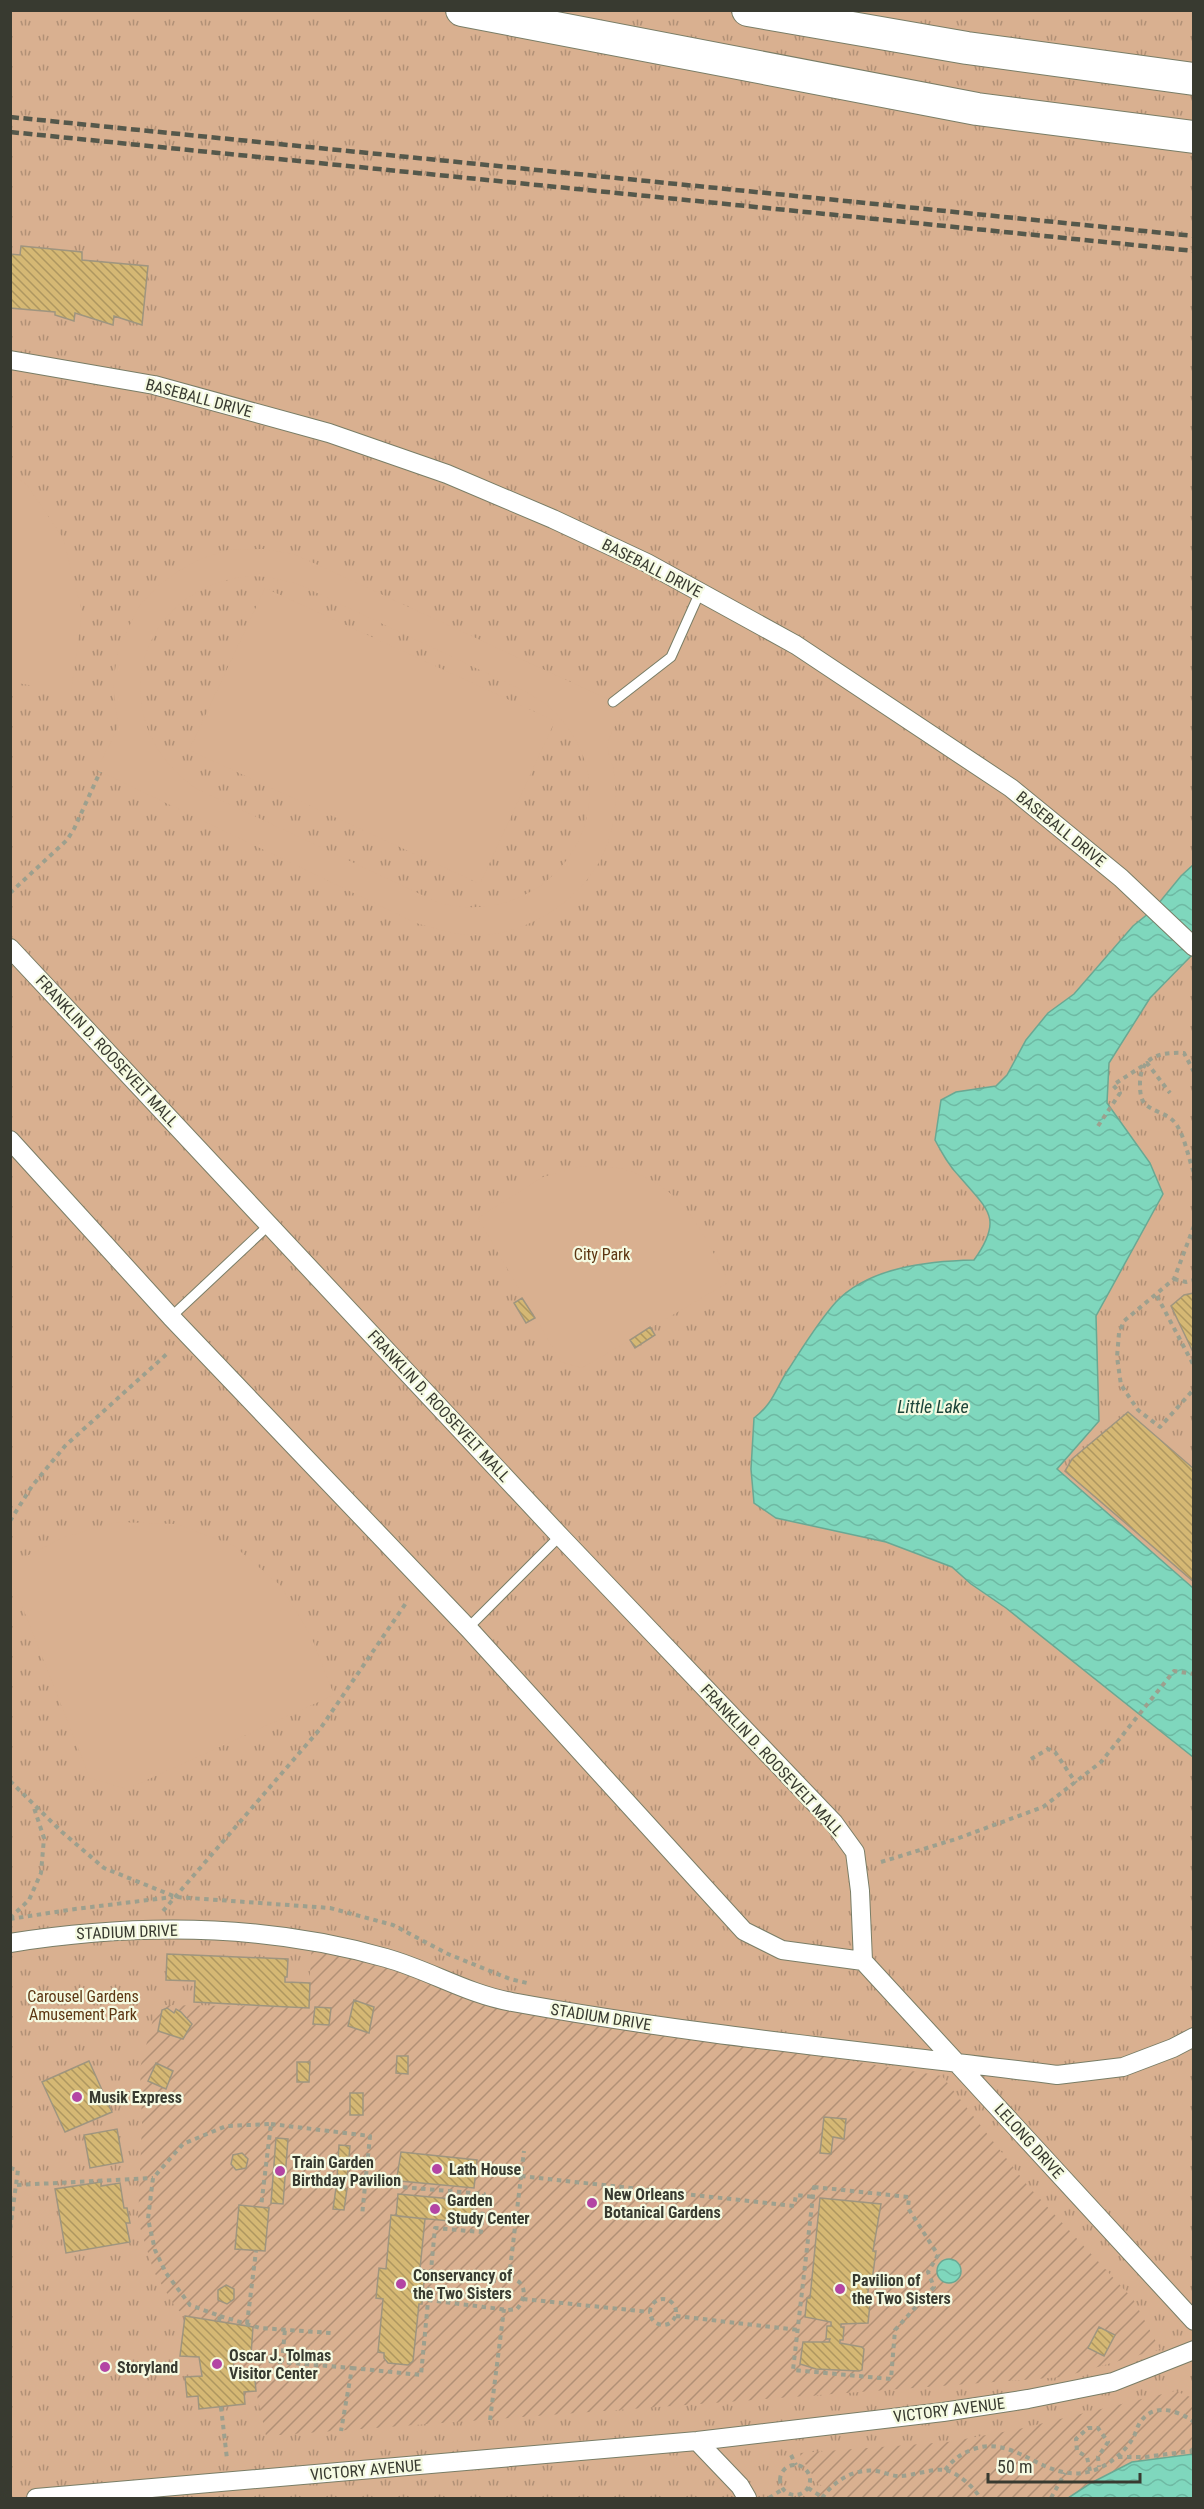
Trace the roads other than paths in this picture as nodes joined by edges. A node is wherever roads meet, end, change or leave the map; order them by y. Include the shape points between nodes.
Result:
1 (462, 10) edge
2 (748, 10) edge
3 (1194, 79) edge
4 (1194, 137) edge
5 (17, 361) edge
6 (700, 592) junction
7 (614, 702) dead end
8 (1194, 947) edge
9 (10, 948) edge
10 (10, 1140) edge
11 (269, 1225) junction
12 (171, 1317) junction
13 (560, 1536) junction
14 (468, 1628) junction
15 (10, 1943) edge
16 (863, 1961) junction
17 (1194, 2037) edge
18 (958, 2062) junction
19 (1194, 2321) edge
20 (1194, 2350) edge
21 (697, 2441) junction
22 (36, 2499) edge
23 (747, 2499) edge

1 - 4 highway via 977,109
2 - 3 highway via 967,48
5 - 6 street, BASEBALL DRIVE via 154,385 329,433 447,474 554,519
6 - 7 lane via 671,657
6 - 8 street, BASEBALL DRIVE via 796,645 1011,788 1121,878
9 - 11 street, FRANKLIN D. ROOSEVELT MALL
10 - 12 street
11 - 12 lane
11 - 13 street, FRANKLIN D. ROOSEVELT MALL
12 - 14 street
13 - 14 lane
13 - 16 street, FRANKLIN D. ROOSEVELT MALL via 834,1823 855,1852
14 - 16 street via 744,1931 782,1950
15 - 18 street, STADIUM DRIVE via 151,1928 268,1935 387,1958 462,1989 508,2002 651,2026
16 - 18 street, LELONG DRIVE
17 - 18 street, STADIUM DRIVE via 1123,2067 1057,2075
18 - 19 street, LELONG DRIVE
20 - 21 street, VICTORY AVENUE via 1113,2382 1028,2399
21 - 22 street, VICTORY AVENUE
21 - 23 street via 740,2486

